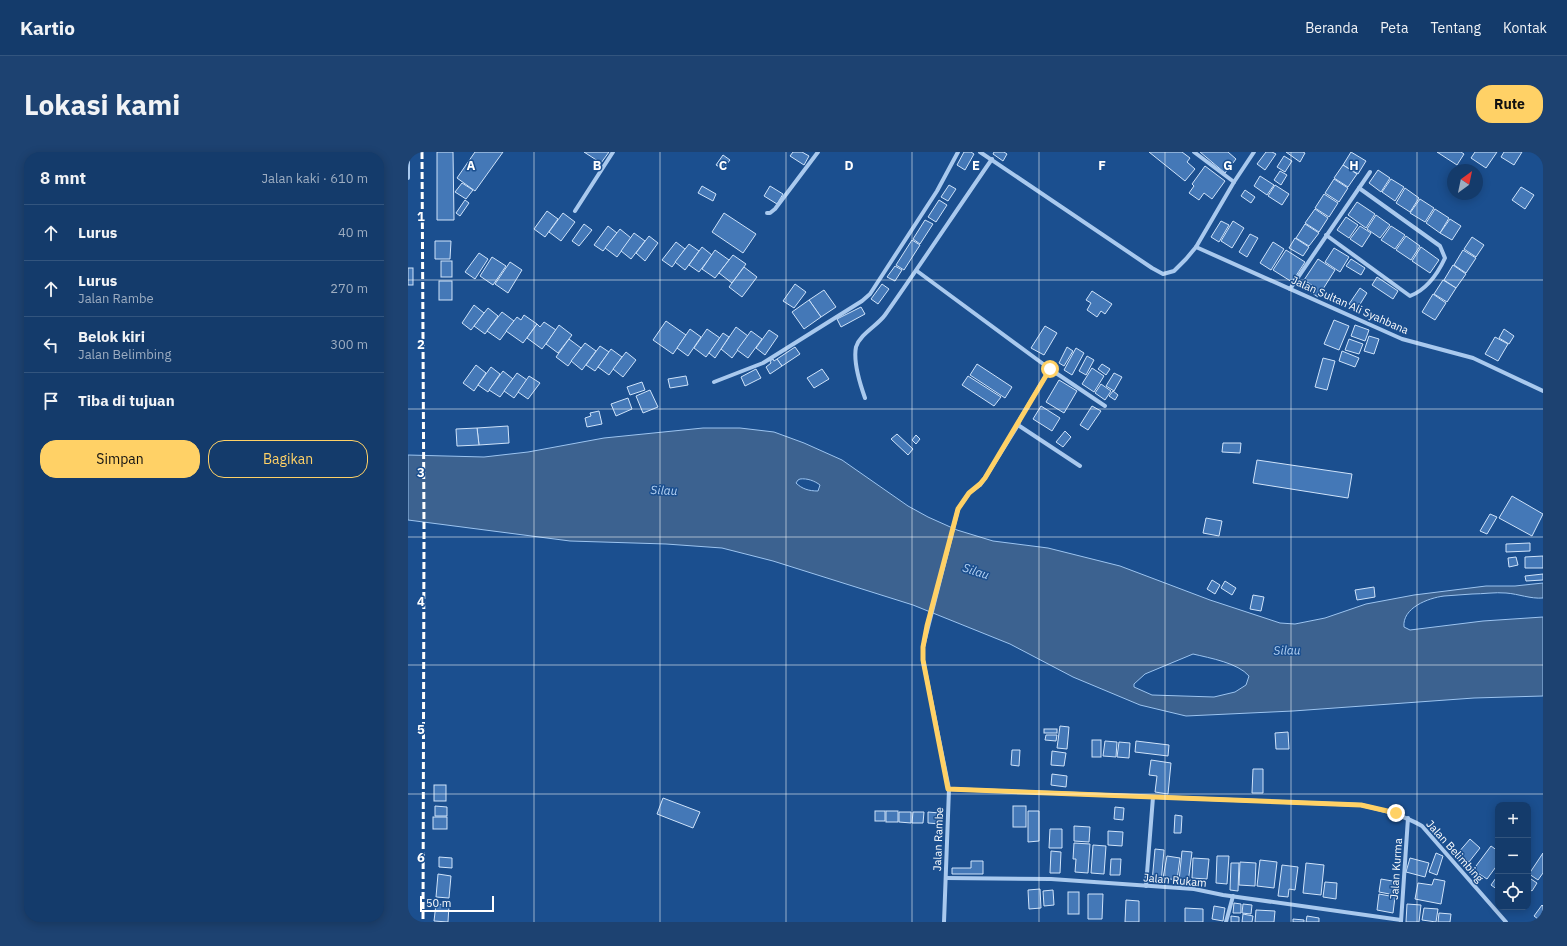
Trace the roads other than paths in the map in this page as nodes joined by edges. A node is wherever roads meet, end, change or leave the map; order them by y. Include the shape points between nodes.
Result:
1 (408, 152) edge
2 (614, 152) edge
3 (818, 152) edge
4 (958, 152) edge
5 (980, 152) edge
6 (1194, 152) edge
7 (1254, 152) edge
8 (992, 159) junction
9 (1370, 172) dead end
10 (408, 178) edge
11 (1234, 182) junction
12 (1359, 188) junction
13 (574, 211) dead end
14 (767, 214) dead end
15 (1326, 235) junction
16 (1196, 247) junction
17 (917, 271) junction
18 (1290, 289) junction
19 (1050, 369) junction
20 (714, 382) dead end
21 (1543, 391) edge
22 (865, 398) dead end
23 (1105, 406) dead end
24 (1018, 424) junction
25 (1080, 466) dead end
26 (948, 789) junction
27 (1153, 797) junction
28 (1408, 818) junction
29 (946, 878) junction
30 (1146, 886) junction
31 (1232, 896) junction
32 (1401, 921) edge
33 (944, 922) edge
34 (1226, 922) edge
35 (1506, 922) edge

1 - 10 street
2 - 13 street
3 - 14 street via 775,209
4 - 20 street via 937,191 870,294 763,363
5 - 8 street
6 - 11 street
7 - 11 street
8 - 16 street via 1163,274 1174,271
8 - 17 street
9 - 12 street
11 - 16 street
12 - 15 street
12 - 15 street via 1440,246 1445,258 1441,265 1423,289 1410,296
15 - 18 street
16 - 18 street, Jalan Sultan Ali Syahbana
17 - 19 street
17 - 22 street via 880,321 860,339 856,347 859,381
18 - 21 street, Jalan Sultan Ali Syahbana via 1402,339 1466,355
19 - 23 street
19 - 24 street, Jalan Rambe
24 - 25 street
24 - 26 street, Jalan Rambe via 985,478 969,493 958,509 927,626 923,660
26 - 27 street, Jalan Belimbing
26 - 29 street, Jalan Rambe
27 - 28 street, Jalan Belimbing via 1361,805
27 - 30 street
28 - 32 street, Jalan Kurma
28 - 35 street, Jalan Belimbing via 1422,826
29 - 30 street, Jalan Rukam via 1051,879
29 - 33 street, Jalan Rambe
30 - 31 street, Jalan Rukam via 1194,889
31 - 32 street, Jalan Rukam
31 - 34 street

